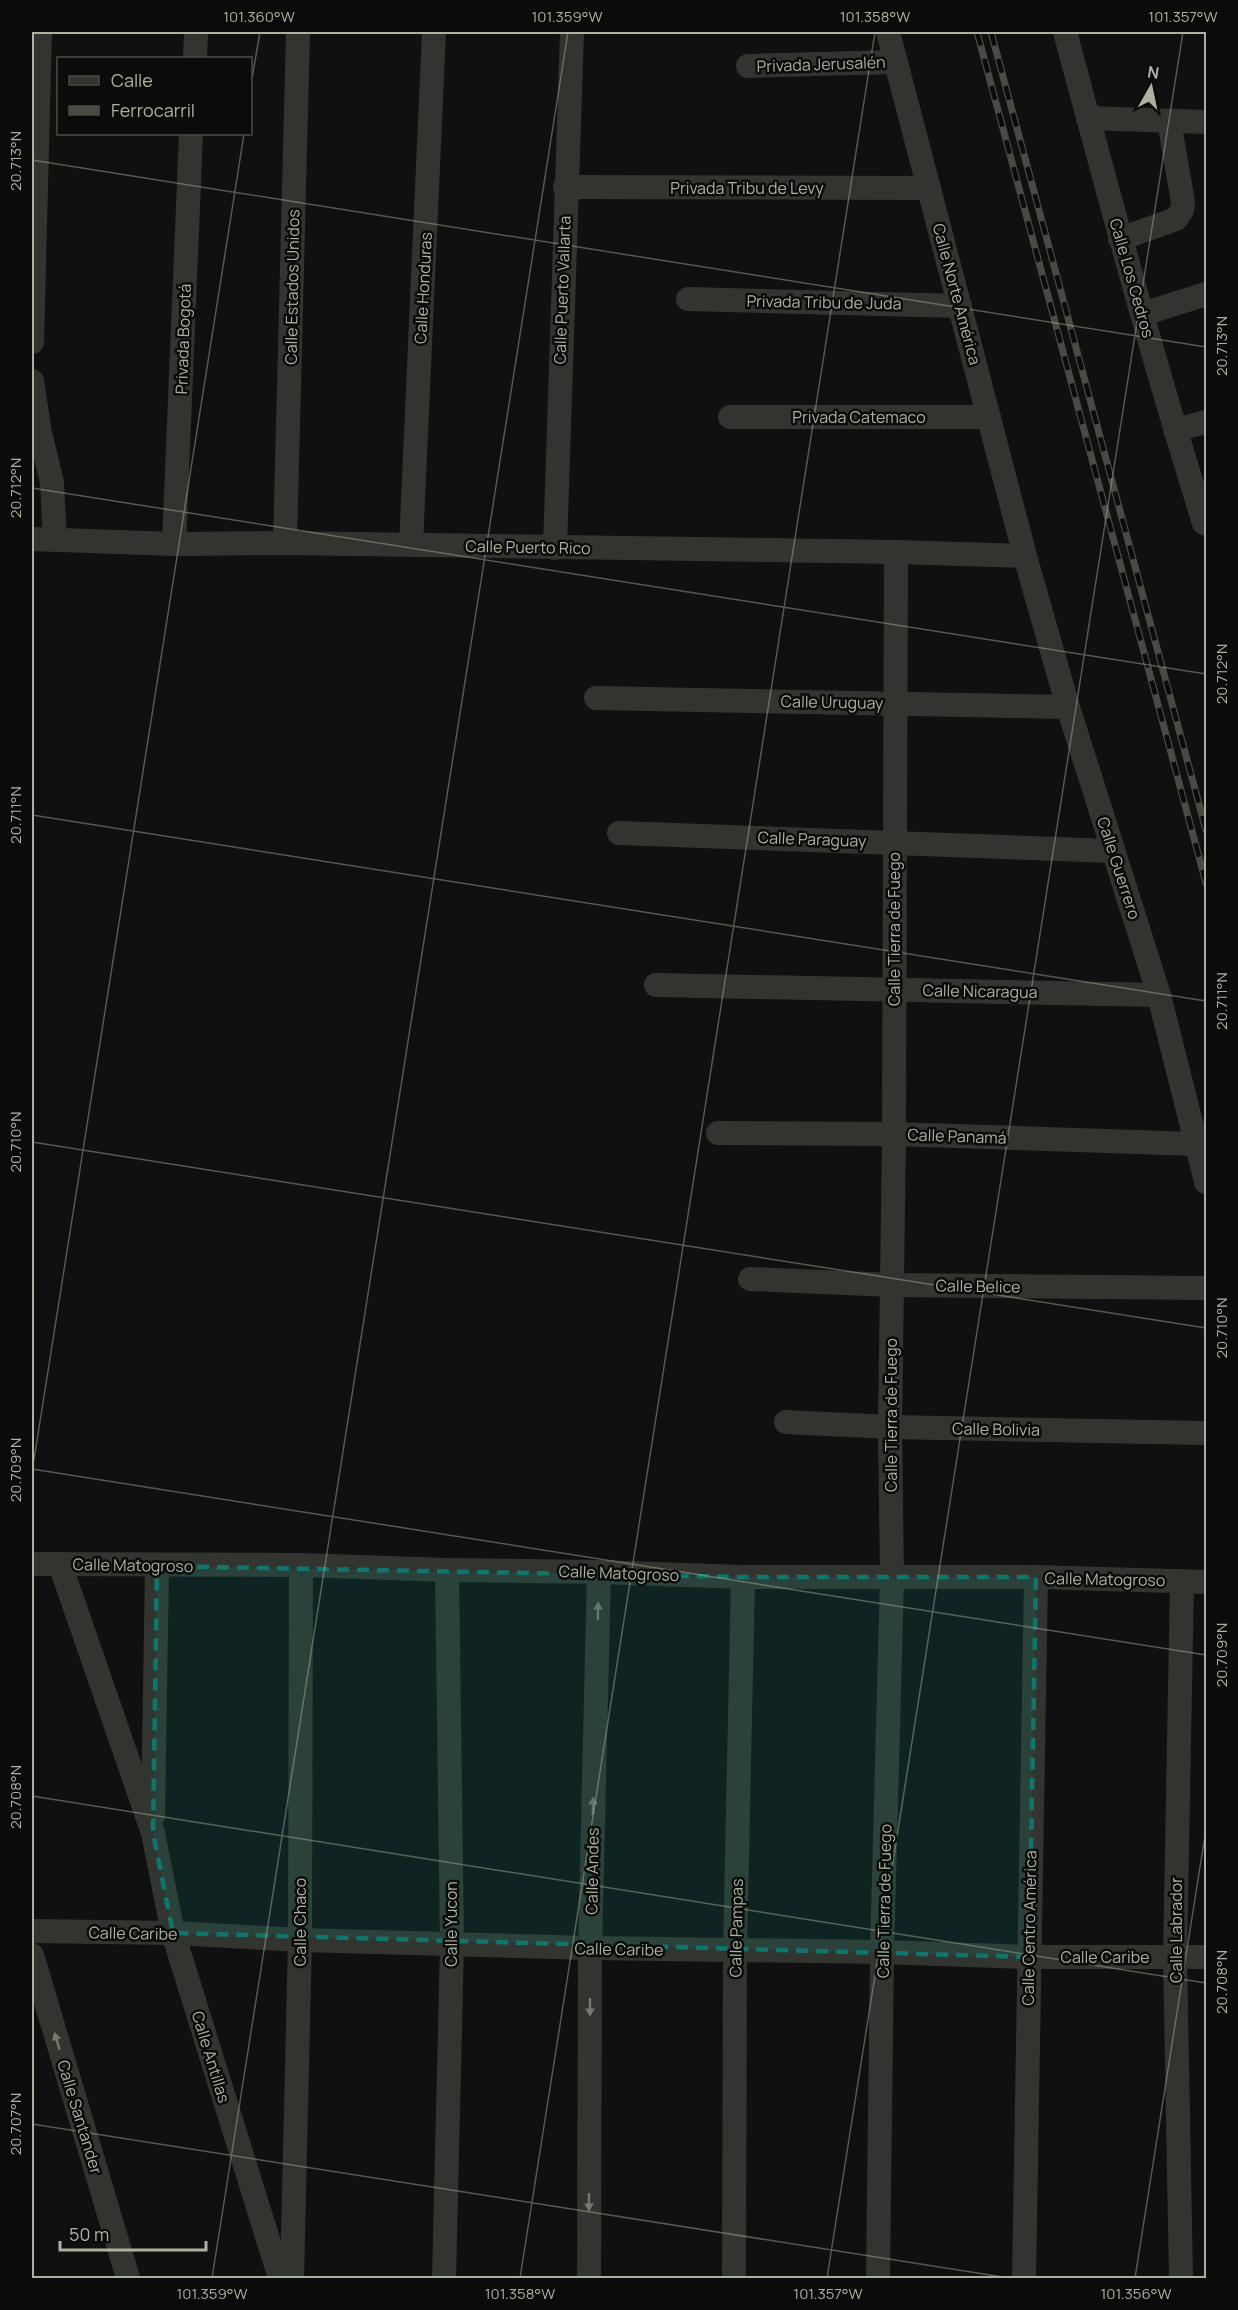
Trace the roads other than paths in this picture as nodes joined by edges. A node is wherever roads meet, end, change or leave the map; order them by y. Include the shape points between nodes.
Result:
1 (40, 32) edge
2 (196, 32) edge
3 (298, 32) edge
4 (434, 32) edge
5 (572, 32) edge
6 (888, 32) edge
7 (1065, 32) edge
8 (195, 57) edge
9 (894, 62) junction
10 (748, 66) dead end
11 (1088, 118) junction
12 (1169, 121) junction
13 (1206, 122) edge
14 (191, 135) edge
15 (565, 187) junction
16 (929, 188) junction
17 (1120, 239) junction
18 (1206, 294) edge
19 (688, 299) dead end
20 (960, 306) junction
21 (1143, 314) junction
22 (32, 342) edge
23 (32, 381) edge
24 (730, 417) dead end
25 (989, 417) junction
26 (1206, 422) edge
27 (1175, 430) junction
28 (1205, 524) edge
29 (43, 539) edge
30 (285, 543) junction
31 (174, 544) junction
32 (411, 545) junction
33 (555, 548) junction
34 (896, 552) junction
35 (1025, 556) junction
36 (596, 698) dead end
37 (896, 704) junction
38 (1068, 707) junction
39 (619, 833) dead end
40 (895, 842) junction
41 (1113, 851) junction
42 (656, 985) dead end
43 (894, 989) junction
44 (1160, 995) junction
45 (718, 1133) dead end
46 (894, 1134) junction
47 (1196, 1144) junction
48 (1206, 1182) edge
49 (750, 1279) dead end
50 (892, 1285) junction
51 (1206, 1288) edge
52 (786, 1422) dead end
53 (890, 1427) junction
54 (1206, 1433) edge
55 (32, 1564) edge
56 (60, 1564) junction
57 (301, 1565) junction
58 (157, 1566) junction
59 (447, 1570) junction
60 (599, 1572) junction
61 (743, 1577) junction
62 (1036, 1577) junction
63 (892, 1578) junction
64 (1182, 1581) junction
65 (1206, 1582) edge
66 (153, 1833) junction
67 (32, 1931) edge
68 (172, 1933) junction
69 (300, 1940) junction
70 (452, 1944) junction
71 (590, 1948) junction
72 (735, 1952) junction
73 (882, 1952) junction
74 (32, 1955) edge
75 (1029, 1957) junction
76 (1175, 1957) junction
77 (1206, 1958) edge
78 (128, 2278) edge
79 (280, 2278) edge
80 (292, 2278) edge
81 (444, 2278) edge
82 (589, 2278) edge
83 (734, 2278) edge
84 (878, 2278) edge
85 (1024, 2278) edge
86 (1181, 2278) edge

1 - 22 street
2 - 8 street
3 - 30 street, Calle Estados Unidos
4 - 32 street, Calle Honduras
5 - 15 street, Calle Puerto Vallarta
6 - 9 street, Calle Norte América
7 - 11 street, Calle Los Cedros
9 - 10 street, Privada Jerusalén
9 - 16 street, Calle Norte América
11 - 12 street
11 - 17 street, Calle Los Cedros
12 - 13 street
12 - 17 street via 1182,210 1176,219
14 - 31 street, Privada Bogotá
15 - 16 street, Privada Tribu de Levy
15 - 33 street, Calle Puerto Vallarta
16 - 20 street, Calle Norte América
17 - 21 street, Calle Los Cedros
18 - 21 street
19 - 20 street, Privada Tribu de Juda
20 - 25 street, Calle Norte América
21 - 27 street, Calle Los Cedros
23 - 29 street via 52,482
24 - 25 street, Privada Catemaco
25 - 35 street, Calle Norte América
26 - 27 street
27 - 28 street, Calle Los Cedros
29 - 31 street, Calle Puerto Rico
30 - 31 street, Calle Puerto Rico
30 - 32 street, Calle Puerto Rico
32 - 33 street, Calle Puerto Rico
33 - 34 street, Calle Puerto Rico
34 - 35 street, Calle Puerto Rico
34 - 37 street, Calle Tierra de Fuego
35 - 38 street, Calle Guerrero
36 - 37 street, Calle Uruguay
37 - 38 street, Calle Uruguay
37 - 40 street, Calle Tierra de Fuego
38 - 41 street, Calle Guerrero
39 - 40 street, Calle Paraguay
40 - 41 street, Calle Paraguay
40 - 43 street, Calle Tierra de Fuego
41 - 44 street, Calle Guerrero
42 - 43 street, Calle Nicaragua
43 - 44 street, Calle Nicaragua
43 - 46 street, Calle Tierra de Fuego
44 - 47 street, Calle Guerrero
45 - 46 street, Calle Panamá
46 - 47 street, Calle Panamá
46 - 50 street, Calle Tierra de Fuego
47 - 48 street, Calle Guerrero
49 - 50 street, Calle Belice
50 - 51 street, Calle Belice
50 - 53 street, Calle Tierra de Fuego
52 - 53 street, Calle Bolivia
53 - 54 street, Calle Bolivia
53 - 63 street, Calle Tierra de Fuego
55 - 56 street, Calle Matogroso
56 - 58 street, Calle Matogroso
56 - 66 street, Calle Antillas
57 - 58 street, Calle Matogroso
57 - 59 street, Calle Matogroso
57 - 69 street, Calle Chaco
58 - 66 street, Calle Antillas
59 - 60 street, Calle Matogroso
59 - 70 street, Calle Yucon
60 - 61 street, Calle Matogroso
71 -> 60 street, Calle Andes
61 - 63 street, Calle Matogroso
61 - 72 street, Calle Pampas
62 - 63 street, Calle Matogroso
62 - 64 street, Calle Matogroso
62 - 75 street, Calle Centro América
63 - 73 street, Calle Tierra de Fuego
64 - 65 street, Calle Matogroso
64 - 76 street, Calle Labrador
66 - 68 street, Calle Antillas
67 - 68 street, Calle Caribe
68 - 69 street, Calle Caribe
68 - 79 street, Calle Antillas
69 - 70 street, Calle Caribe
69 - 80 street, Calle Chaco
70 - 71 street, Calle Caribe
70 - 81 street, Calle Yucon
71 - 72 street, Calle Caribe
71 -> 82 street, Calle Andes
72 - 73 street, Calle Caribe
72 - 83 street, Calle Pampas
73 - 75 street, Calle Caribe
73 - 84 street, Calle Tierra de Fuego
78 -> 74 street, Calle Santander
75 - 76 street, Calle Caribe
75 - 85 street, Calle Centro América
76 - 77 street, Calle Caribe
76 - 86 street, Calle Labrador

